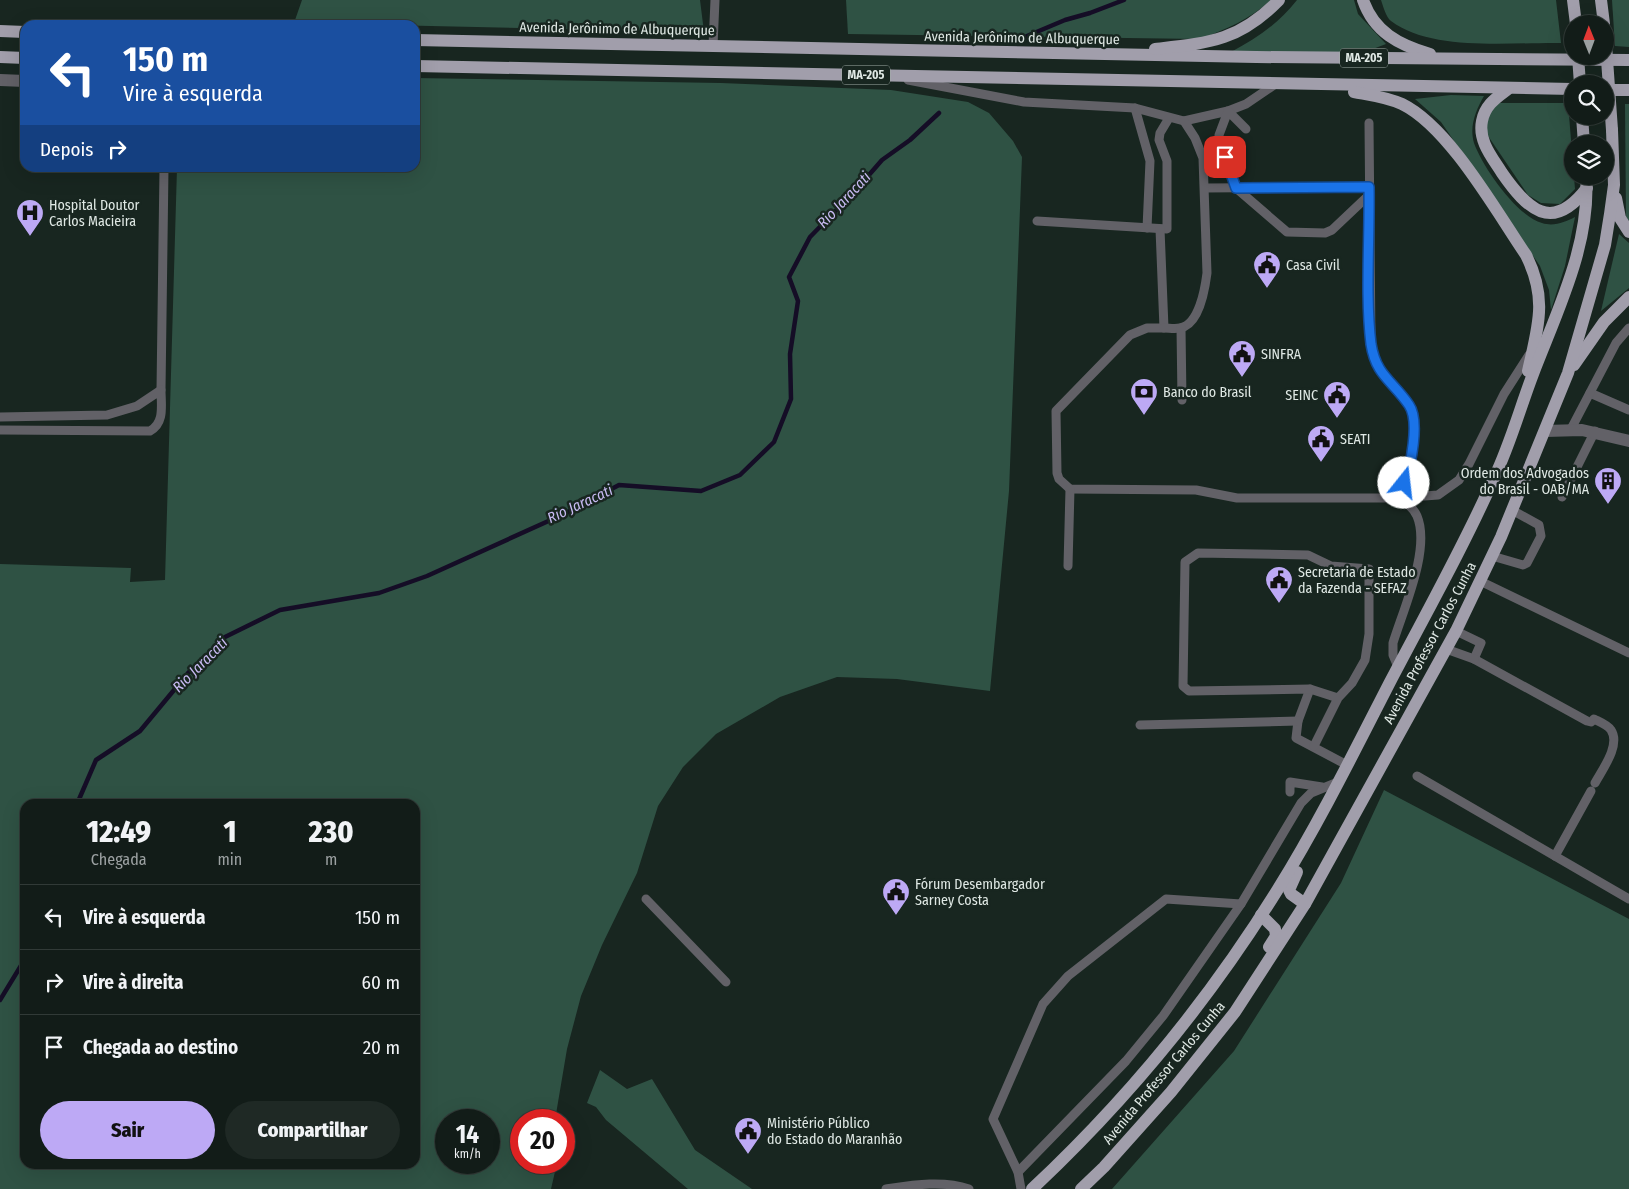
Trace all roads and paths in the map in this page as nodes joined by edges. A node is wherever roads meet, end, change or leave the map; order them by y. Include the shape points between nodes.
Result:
1 (715, 0) edge
2 (1279, 0) edge
3 (1363, 0) edge
4 (1573, 0) edge
5 (1602, 0) edge
6 (1575, 15) edge
7 (1604, 15) edge
8 (0, 31) edge
9 (20, 32) edge
10 (420, 40) edge
11 (713, 46) junction
12 (1099, 55) junction
13 (0, 57) edge
14 (20, 58) edge
15 (1444, 58) junction
16 (1629, 60) edge
17 (1608, 65) edge
18 (420, 66) edge
19 (889, 75) junction
20 (0, 80) edge
21 (20, 81) edge
22 (1274, 85) junction
23 (1318, 85) junction
24 (1508, 89) junction
25 (1564, 89) edge
26 (1614, 90) edge
27 (1629, 90) edge
28 (1135, 108) junction
29 (1228, 111) junction
30 (1169, 118) junction
31 (1184, 121) junction
32 (1369, 123) dead end
33 (1246, 130) dead end
34 (1612, 135) edge
35 (164, 172) edge
36 (1584, 185) edge
37 (1586, 185) edge
38 (1614, 185) joint
39 (1205, 188) junction
40 (1236, 188) junction
41 (1369, 191) junction
42 (1037, 221) dead end
43 (1147, 228) junction
44 (1164, 229) junction
45 (1629, 232) edge
46 (1629, 297) edge
47 (1164, 328) junction
48 (1181, 328) junction
49 (1629, 328) edge
50 (1532, 351) junction
51 (1568, 373) junction
52 (161, 390) junction
53 (1590, 393) junction
54 (1182, 400) dead end
55 (1629, 410) edge
56 (0, 417) edge
57 (1514, 424) junction
58 (1571, 428) junction
59 (0, 430) edge
60 (1545, 431) junction
61 (1595, 431) junction
62 (1629, 441) edge
63 (1070, 489) junction
64 (1562, 497) dead end
65 (1398, 498) junction
66 (1512, 510) junction
67 (1492, 556) junction
68 (1068, 566) dead end
69 (1480, 581) junction
70 (1456, 631) junction
71 (1446, 649) junction
72 (1629, 653) edge
73 (1474, 659) junction
74 (1398, 667) junction
75 (1310, 690) junction
76 (1338, 698) junction
77 (1298, 721) junction
78 (1140, 725) dead end
79 (1314, 746) junction
80 (1347, 765) junction
81 (1417, 776) dead end
82 (1290, 792) dead end
83 (1326, 792) junction
84 (1555, 856) junction
85 (646, 899) dead end
86 (1629, 899) edge
87 (1241, 904) junction
88 (1305, 904) junction
89 (1261, 915) junction
90 (726, 982) dead end
91 (1235, 1012) junction
92 (1018, 1172) junction
93 (886, 1189) edge
94 (969, 1189) edge
95 (1021, 1189) edge
96 (1032, 1189) edge
97 (1081, 1189) edge

1 - 11 lane
2 - 12 main road via 1246,28 1217,40
3 - 15 main road via 1373,21 1395,41
4 - 6 main road
5 - 7 main road, Avenida Professor Carlos Cunha
8 - 9 main road
10 - 11 main road, Avenida Jerônimo de Albuquerque / MA-205
11 - 12 main road, Avenida Jerônimo de Albuquerque / MA-205
12 - 15 main road, Avenida Jerônimo de Albuquerque / MA-205
13 - 14 main road
15 - 16 main road, Avenida Jerônimo de Albuquerque / MA-205
17 - 34 main road, Avenida Professor Carlos Cunha, bridge
18 - 19 main road, MA-205
19 - 22 main road, MA-205
19 - 28 lane via 1024,102
20 - 21 street
22 - 23 main road, MA-205
22 - 29 lane via 1246,104
23 - 24 main road, MA-205
23 - 50 main road via 1402,104 1433,125 1448,142 1534,271 1541,311
24 - 25 main road, MA-205
24 - 36 main road via 1487,107 1482,121 1482,137 1492,158 1519,197 1535,210 1550,212 1571,205
26 - 27 main road
28 - 30 lane
28 - 43 lane via 1150,161
29 - 31 lane
29 - 33 lane
29 - 40 lane via 1219,135
30 - 31 lane
30 - 44 lane via 1159,140 1167,161
31 - 39 lane via 1203,158
32 - 41 lane
35 - 52 lane
37 - 57 main road, Avenida Professor Carlos Cunha via 1583,225 1572,270
38 - 45 main road via 1620,218
38 - 51 main road, Avenida Professor Carlos Cunha via 1605,245
39 - 40 lane
39 - 48 lane via 1206,287 1194,317
40 - 41 lane
40 - 41 lane via 1291,233 1332,230
41 - 65 lane via 1370,324 1374,360 1384,378 1409,405 1413,415 1410,470
42 - 43 lane
43 - 44 lane
44 - 47 lane
46 - 51 main road via 1604,322
47 - 48 lane
47 - 63 lane via 1146,328 1130,335 1056,411 1057,472 1059,479
48 - 54 lane
49 - 53 lane via 1616,343
50 - 57 main road
50 - 65 lane via 1504,394 1459,480 1438,495
51 - 60 main road, Avenida Professor Carlos Cunha
52 - 56 lane via 137,406 107,415
52 - 59 lane via 161,421 150,431
53 - 55 lane
53 - 58 lane
57 - 74 main road, Avenida Professor Carlos Cunha via 1496,475 1466,538
58 - 60 street
58 - 61 street
60 - 66 main road, Avenida Professor Carlos Cunha
61 - 62 street
61 - 64 lane
63 - 65 lane via 1196,490 1237,498
63 - 68 lane
65 - 74 lane via 1416,515 1421,538 1416,568 1393,643
66 - 67 main road, Avenida Professor Carlos Cunha
66 - 67 lane via 1539,525 1542,536 1524,565
67 - 69 main road, Avenida Professor Carlos Cunha
69 - 70 main road, Avenida Professor Carlos Cunha
69 - 72 lane
70 - 71 main road, Avenida Professor Carlos Cunha
70 - 73 lane via 1481,643
71 - 73 lane
71 - 88 main road, Avenida Professor Carlos Cunha
73 - 84 lane via 1587,721 1594,719 1611,728 1613,746
74 - 80 main road, Avenida Professor Carlos Cunha
75 - 76 lane
75 - 76 lane via 1185,689 1184,568 1190,557 1198,554 1308,556 1331,566 1369,569 1369,634 1365,660 1352,683
75 - 77 lane
76 - 79 lane
77 - 78 lane
77 - 79 lane via 1296,738
79 - 80 lane
80 - 83 main road, Avenida Professor Carlos Cunha via 1338,782
81 - 84 lane
82 - 83 lane via 1290,782
83 - 87 lane via 1301,802
83 - 88 main road via 1326,820 1290,884 1291,894
83 - 89 main road, Avenida Professor Carlos Cunha
84 - 86 lane
85 - 90 lane
87 - 92 lane via 1163,1016 1126,1061
87 - 92 lane via 1166,899 1068,976 1043,1004 993,1119
88 - 91 main road, Avenida Professor Carlos Cunha
89 - 91 main road via 1273,924 1276,936 1239,991
89 - 96 main road, Avenida Professor Carlos Cunha via 1160,1054 1094,1128
91 - 97 main road, Avenida Professor Carlos Cunha via 1171,1092
92 - 95 lane
93 - 94 lane via 938,1184

